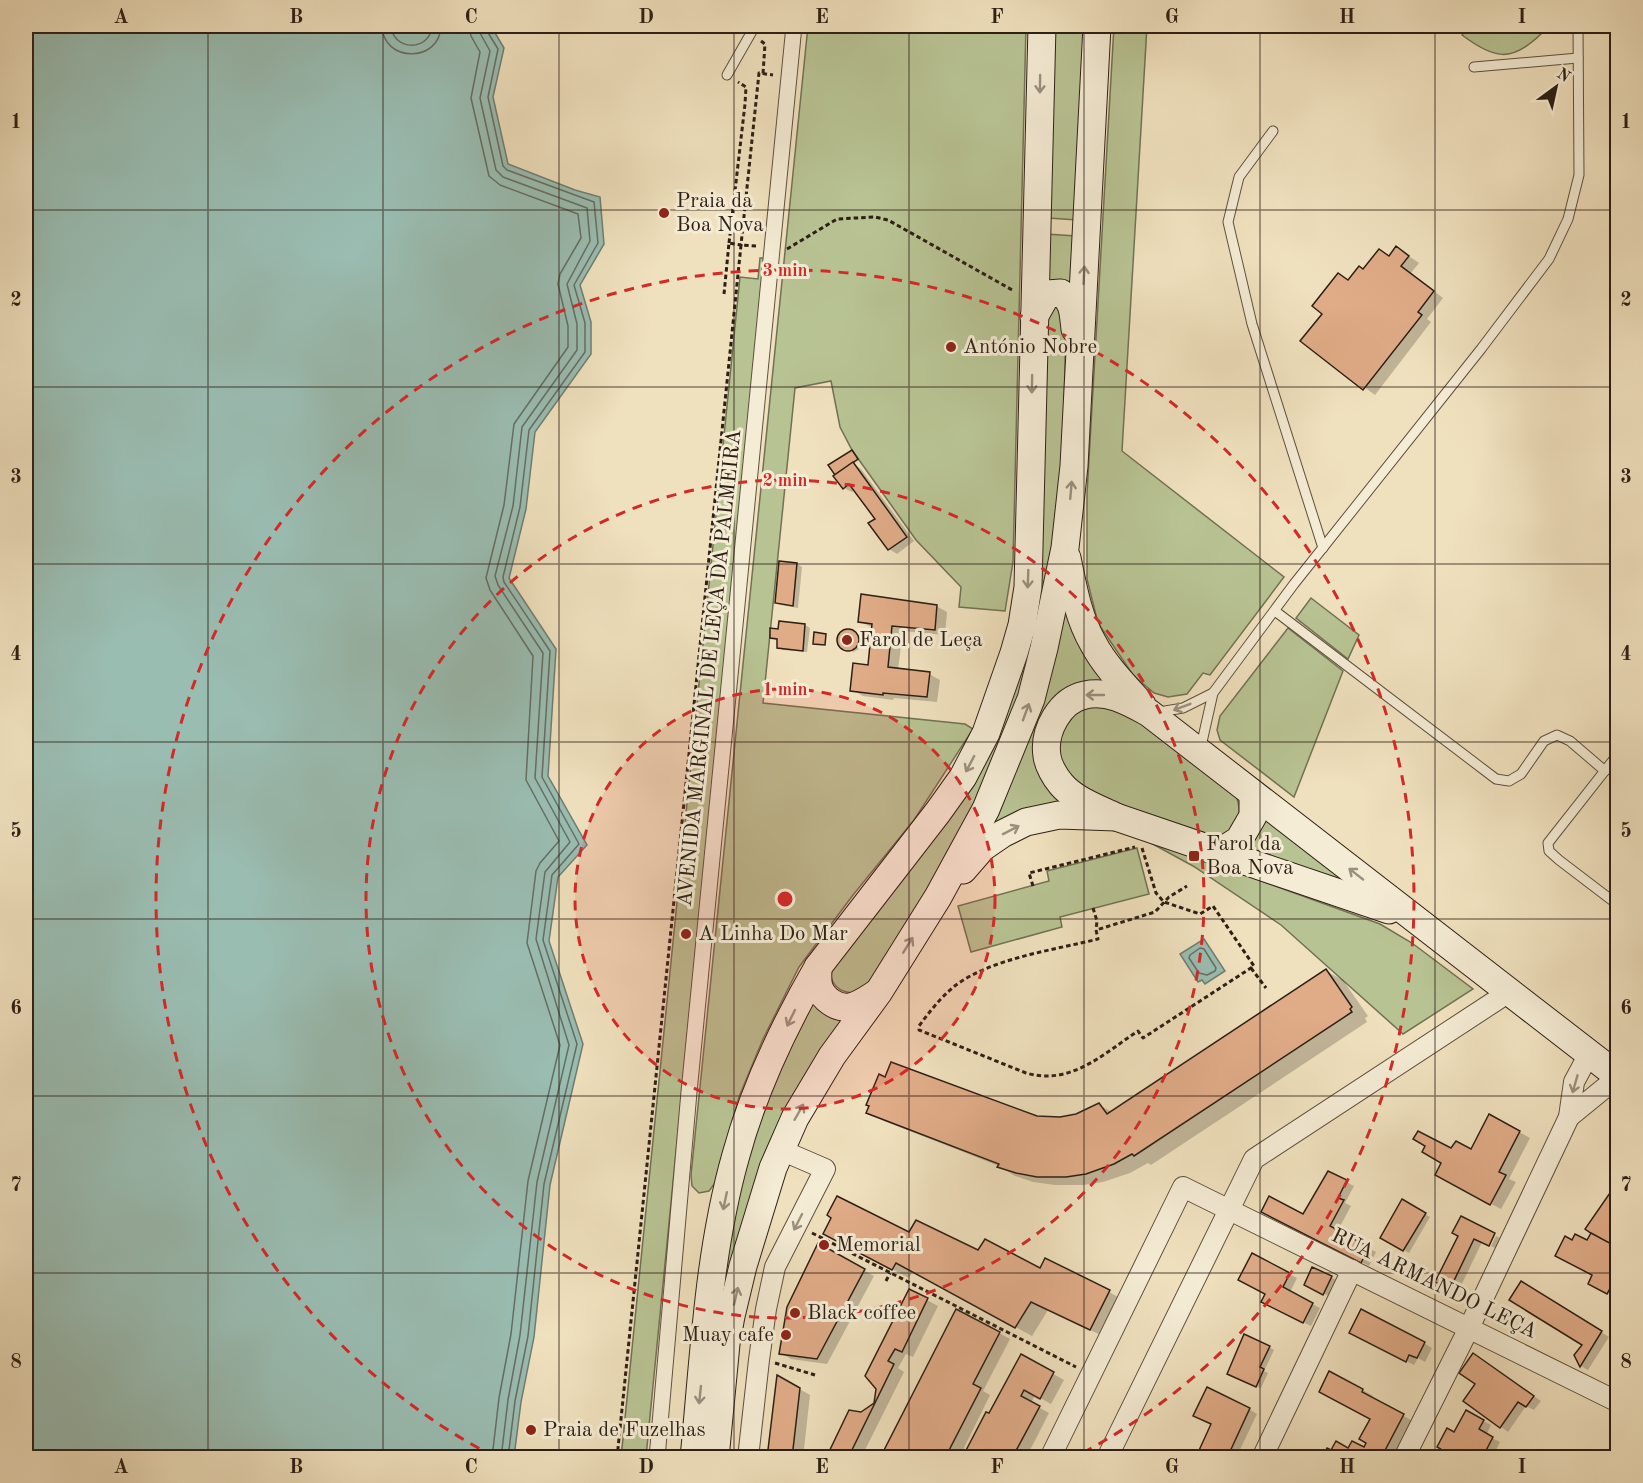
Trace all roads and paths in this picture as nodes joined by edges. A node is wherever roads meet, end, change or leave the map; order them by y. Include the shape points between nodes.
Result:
1 (755, 26) edge
2 (794, 26) edge
3 (1042, 26) edge
4 (1097, 26) edge
5 (1578, 26) edge
6 (765, 44) dead end
7 (1578, 58) junction
8 (1474, 67) dead end
9 (763, 74) junction
10 (727, 75) joint
11 (789, 76) junction
12 (1273, 131) dead end
13 (729, 243) junction
14 (741, 245) junction
15 (773, 248) junction
16 (724, 294) dead end
17 (1027, 306) junction
18 (1078, 354) junction
19 (1323, 548) junction
20 (1065, 549) junction
21 (1275, 611) junction
22 (1213, 693) junction
23 (1149, 713) junction
24 (1617, 754) edge
25 (1205, 755) junction
26 (1605, 771) junction
27 (1253, 794) junction
28 (1116, 817) junction
29 (1220, 852) junction
30 (1033, 886) dead end
31 (1187, 886) dead end
32 (938, 897) junction
33 (1164, 903) junction
34 (1617, 905) edge
35 (1093, 908) dead end
36 (1418, 922) junction
37 (1096, 930) junction
38 (818, 967) junction
39 (1251, 968) junction
40 (1266, 988) dead end
41 (1509, 992) junction
42 (878, 993) junction
43 (1589, 1054) junction
44 (1617, 1077) edge
45 (1569, 1117) junction
46 (781, 1150) junction
47 (1229, 1210) junction
48 (815, 1225) dead end
49 (811, 1232) junction
50 (807, 1239) dead end
51 (1352, 1270) junction
52 (890, 1273) junction
53 (886, 1281) dead end
54 (1469, 1328) junction
55 (1060, 1359) dead end
56 (774, 1370) dead end
57 (815, 1375) dead end
58 (1617, 1402) edge
59 (617, 1458) edge
60 (657, 1458) edge
61 (694, 1458) edge
62 (715, 1458) edge
63 (748, 1458) edge
64 (1050, 1458) edge
65 (1107, 1458) edge
66 (1262, 1458) edge
67 (1404, 1458) edge

1 - 10 lane
2 - 11 street, AVENIDA MARGINAL DE LEÇA DA PALMEIRA
3 -> 17 main road
18 -> 4 main road
5 - 7 lane
6 - 9 path
7 - 8 lane
7 - 19 lane via 1579,175 1568,219 1549,259
9 - 11 path
9 - 14 path via 759,73
10 - 13 path via 746,87
11 - 15 street, AVENIDA MARGINAL DE LEÇA DA PALMEIRA
12 - 19 lane via 1239,177 1228,222 1252,324
13 - 14 path
13 - 16 path
14 - 15 path
14 - 59 path
15 - 17 path via 788,249 837,219 875,217 888,220
15 - 60 street, AVENIDA MARGINAL DE LEÇA DA PALMEIRA
17 - 18 main road via 1047,294 1061,293 1068,298
17 -> 38 main road via 1028,587 1014,654 986,733 963,777
20 -> 18 main road via 1074,466
19 - 21 lane
20 - 23 main road via 1080,613 1092,643
32 -> 20 main road via 987,809 1031,699
21 - 22 lane
21 - 26 lane via 1496,778 1509,781 1521,774 1544,741 1557,735
22 -> 23 lane via 1171,712
22 - 25 lane via 1202,742
23 - 25 main road
23 -> 28 main road via 1124,698 1083,695 1060,710 1052,725 1047,756 1053,774 1079,799
24 - 26 lane
25 - 27 main road
26 - 34 lane via 1548,843 1549,851 1559,860
27 - 29 main road via 1253,816 1239,840
36 -> 27 main road
28 - 29 main road
32 -> 28 main road via 983,847 1026,822 1059,815
29 - 36 main road via 1379,905
30 - 33 path via 1029,873 1141,845 1156,893
31 - 33 path
42 -> 32 main road
33 - 37 path via 1155,912
33 - 39 path via 1200,914 1213,906 1254,966
35 - 37 path
36 - 41 main road
37 - 39 path via 1098,939 991,967 958,984 934,1005 919,1030 1026,1073 1053,1077 1078,1070 1138,1031 1143,1038
38 - 42 main road via 818,985 830,1001 840,1006 849,1007
38 -> 61 main road via 759,1087 735,1155 713,1267
39 - 40 path
41 - 43 main road
41 - 47 street via 1254,1159
46 -> 42 main road via 832,1056
43 - 44 main road
43 -> 45 street via 1574,1082
44 - 45 street
45 - 54 street
62 -> 46 main road via 731,1316
46 -> 63 street via 825,1169 775,1268 766,1309
47 - 51 street, RUA ARMANDO LEÇA
47 - 64 street, RUA ARMANDO LEÇA via 1183,1187
47 - 65 street
48 - 49 path
49 - 50 path
49 - 52 path
51 - 54 street, RUA ARMANDO LEÇA
51 - 66 street
52 - 53 path
52 - 55 path
54 - 58 street, RUA ARMANDO LEÇA
54 - 67 street
56 - 57 path via 775,1363

